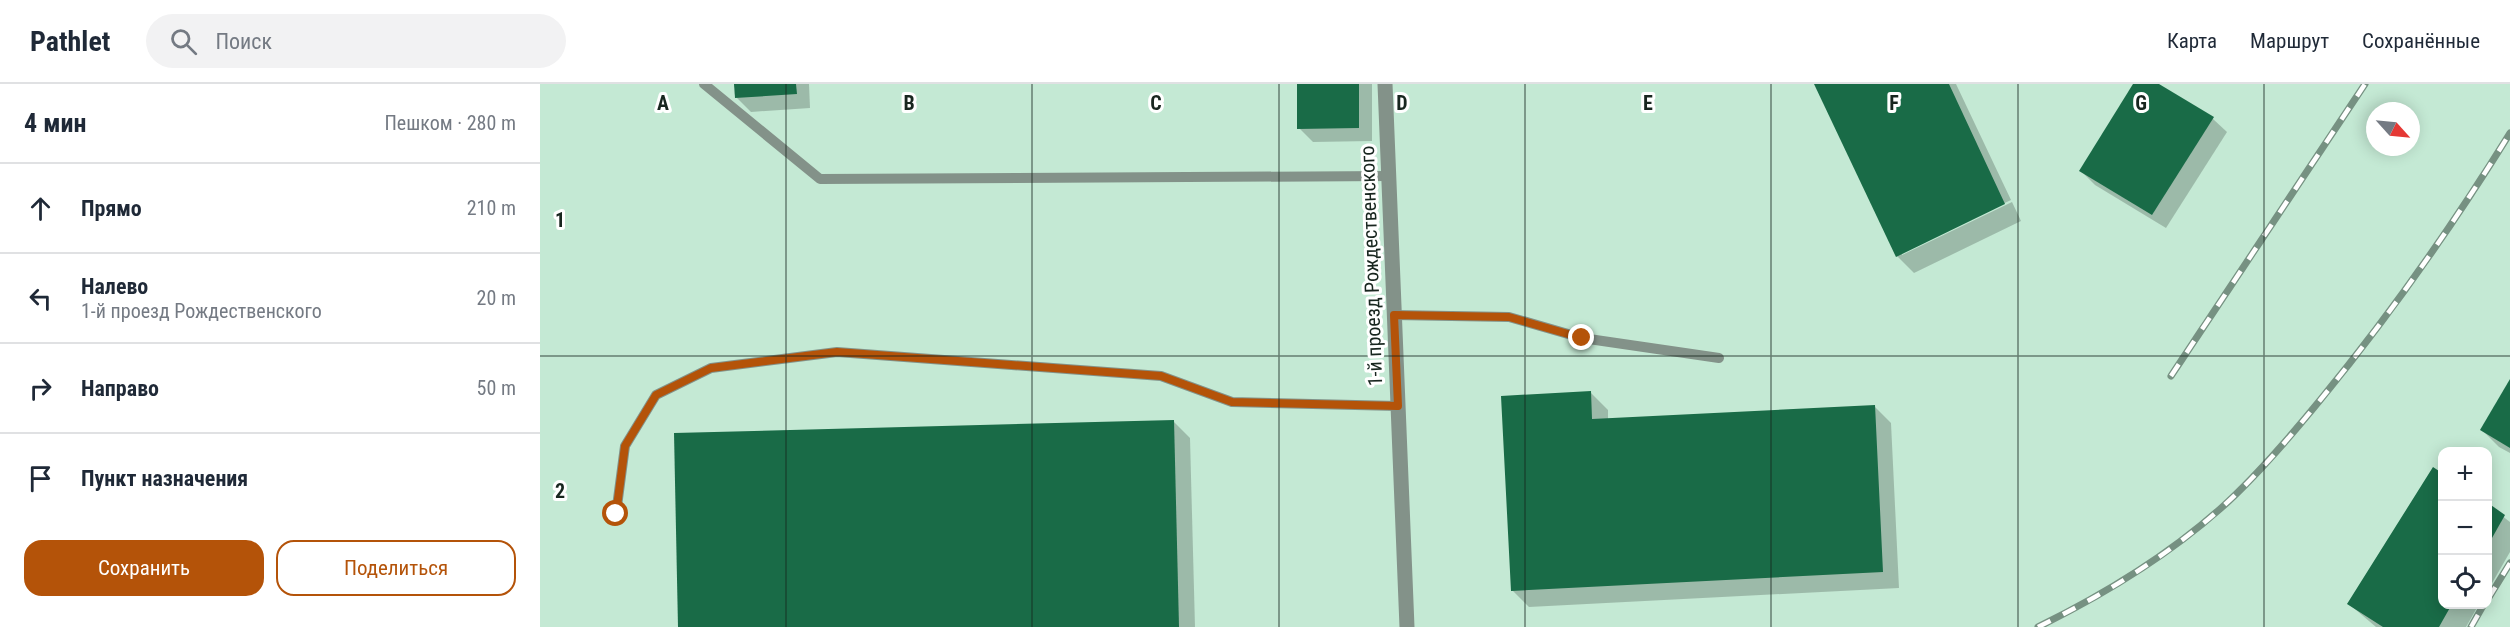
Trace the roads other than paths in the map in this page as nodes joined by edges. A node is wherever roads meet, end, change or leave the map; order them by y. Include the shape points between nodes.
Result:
1 (704, 84) edge
2 (1385, 84) edge
3 (1389, 176) junction
4 (1394, 315) junction
5 (1719, 358) dead end
6 (1398, 406) junction
7 (616, 514) dead end
8 (1407, 627) edge

1 - 3 lane via 820,179
2 - 3 street, 1-й проезд Рождественского
3 - 4 street, 1-й проезд Рождественского
4 - 5 lane via 1509,317 1582,338
4 - 6 street, 1-й проезд Рождественского
6 - 7 lane via 1232,402 1161,376 837,352 711,368 656,395 625,446
6 - 8 street, 1-й проезд Рождественского

